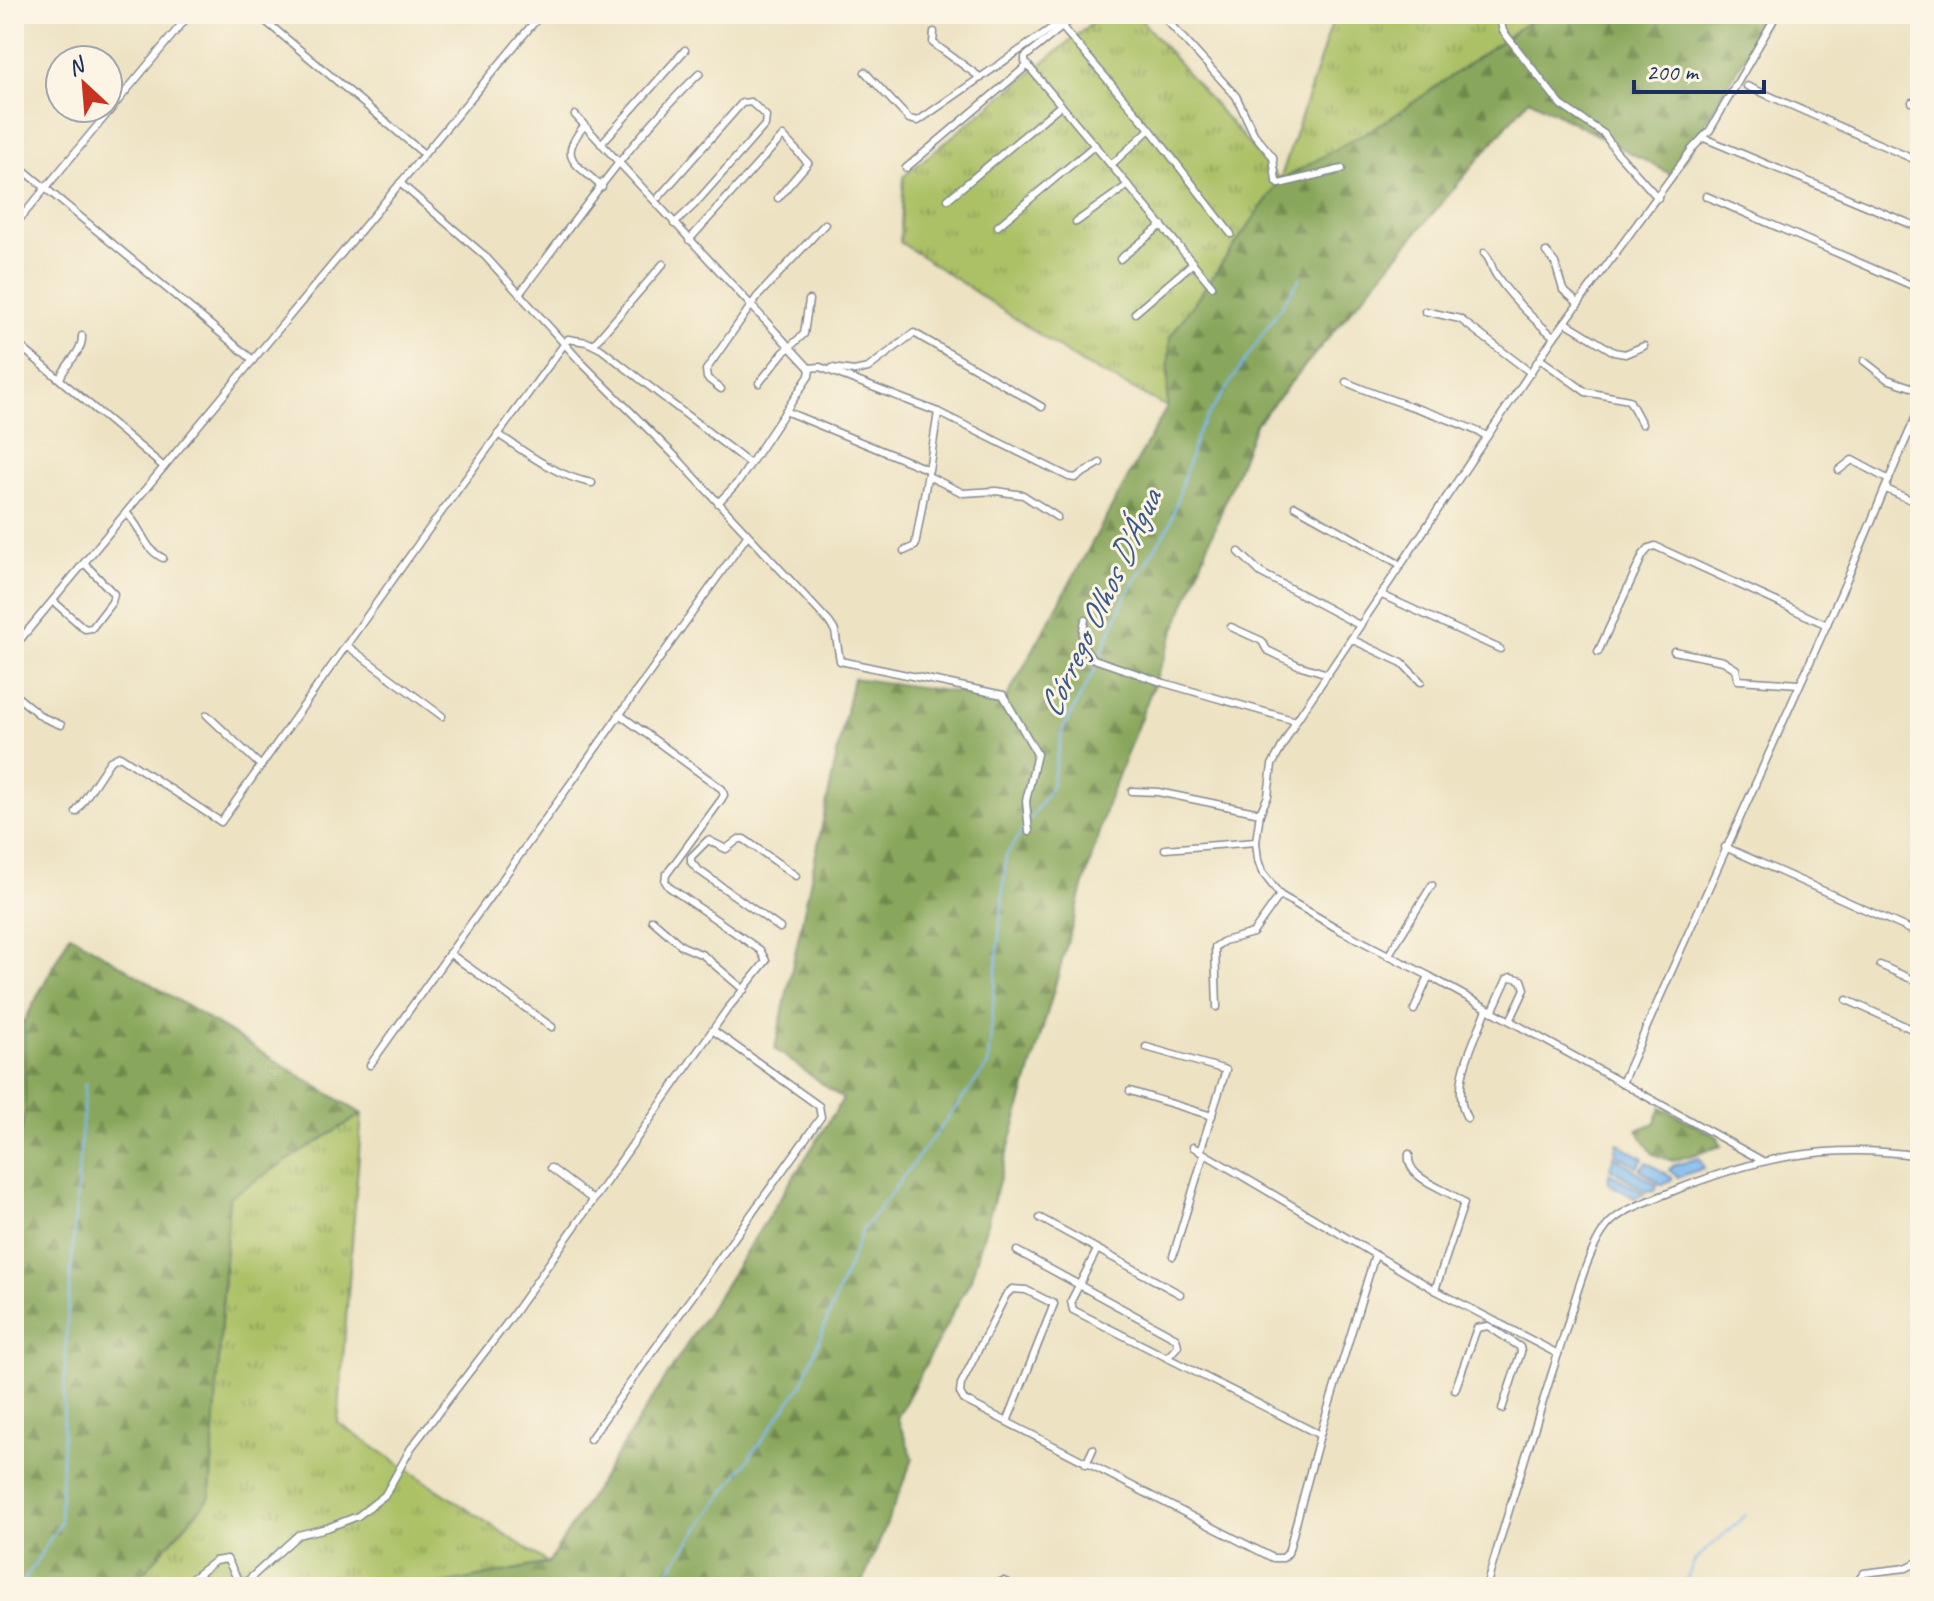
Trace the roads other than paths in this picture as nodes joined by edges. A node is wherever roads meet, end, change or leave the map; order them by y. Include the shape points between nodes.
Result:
1 (190, 14) edge
2 (257, 14) edge
3 (541, 14) edge
4 (1075, 14) edge
5 (1161, 14) edge
6 (1499, 14) edge
7 (1777, 14) edge
8 (1062, 27) junction
9 (934, 32) dead end
10 (685, 50) dead end
11 (1028, 65) junction
12 (865, 72) dead end
13 (700, 73) dead end
14 (981, 78) junction
15 (1747, 86) dead end
16 (1912, 102) dead end
17 (1920, 102) edge
18 (1061, 105) junction
19 (575, 115) dead end
20 (584, 126) junction
21 (1150, 129) junction
22 (1704, 138) junction
23 (601, 144) junction
24 (1095, 145) junction
25 (424, 154) junction
26 (14, 162) edge
27 (1920, 162) edge
28 (619, 164) junction
29 (1111, 165) junction
30 (906, 168) dead end
31 (1342, 169) dead end
32 (400, 183) junction
33 (1128, 185) junction
34 (602, 187) junction
35 (45, 188) junction
36 (1706, 196) dead end
37 (659, 197) dead end
38 (778, 198) dead end
39 (1658, 198) junction
40 (948, 199) dead end
41 (1076, 222) dead end
42 (674, 224) junction
43 (825, 224) dead end
44 (1162, 225) junction
45 (14, 226) edge
46 (998, 226) dead end
47 (1920, 228) edge
48 (1231, 234) dead end
49 (689, 240) junction
50 (1546, 252) dead end
51 (1484, 253) dead end
52 (1120, 259) dead end
53 (1193, 263) junction
54 (663, 264) dead end
55 (1212, 286) dead end
56 (1920, 289) edge
57 (520, 293) junction
58 (809, 300) dead end
59 (1578, 303) junction
60 (751, 306) junction
61 (1425, 311) dead end
62 (1135, 313) dead end
63 (1565, 322) junction
64 (82, 336) dead end
65 (1554, 337) junction
66 (14, 341) edge
67 (564, 343) junction
68 (594, 344) junction
69 (1644, 346) dead end
70 (790, 347) junction
71 (1540, 359) junction
72 (253, 360) junction
73 (1864, 361) dead end
74 (820, 367) junction
75 (809, 368) junction
76 (1531, 373) junction
77 (60, 379) junction
78 (1346, 382) dead end
79 (759, 383) dead end
80 (721, 389) dead end
81 (1920, 390) edge
82 (1042, 407) dead end
83 (1920, 408) edge
84 (785, 411) junction
85 (938, 412) junction
86 (1642, 424) dead end
87 (498, 434) junction
88 (1487, 436) junction
89 (1100, 463) dead end
90 (750, 464) junction
91 (164, 467) junction
92 (1839, 470) dead end
93 (928, 473) junction
94 (1889, 480) junction
95 (592, 483) dead end
96 (1886, 489) junction
97 (718, 503) junction
98 (1920, 504) edge
99 (1295, 506) dead end
100 (126, 513) junction
101 (1057, 517) dead end
102 (747, 536) junction
103 (904, 551) dead end
104 (1239, 552) dead end
105 (163, 558) dead end
106 (84, 563) junction
107 (1401, 565) junction
108 (1382, 595) junction
109 (53, 601) junction
110 (1085, 620) dead end
111 (1359, 625) junction
112 (1827, 625) junction
113 (1231, 627) dead end
114 (1351, 639) junction
115 (346, 645) junction
116 (14, 647) edge
117 (1500, 649) dead end
118 (1674, 651) dead end
119 (1598, 652) dead end
120 (1328, 674) junction
121 (1421, 682) dead end
122 (1799, 684) junction
123 (14, 694) edge
124 (619, 714) junction
125 (207, 715) dead end
126 (442, 716) dead end
127 (1296, 721) junction
128 (61, 725) dead end
129 (261, 766) junction
130 (1132, 791) dead end
131 (76, 812) dead end
132 (1260, 813) junction
133 (1029, 832) dead end
134 (696, 833) junction
135 (708, 840) junction
136 (1256, 842) junction
137 (1725, 847) junction
138 (1165, 849) dead end
139 (796, 876) dead end
140 (1432, 885) dead end
141 (1280, 895) junction
142 (652, 920) dead end
143 (780, 928) dead end
144 (1920, 934) edge
145 (449, 953) junction
146 (1388, 956) junction
147 (1880, 965) dead end
148 (1429, 976) junction
149 (1920, 983) edge
150 (744, 990) junction
151 (1847, 1000) dead end
152 (1217, 1007) dead end
153 (1414, 1010) dead end
154 (1490, 1010) junction
155 (1510, 1021) junction
156 (552, 1027) dead end
157 (714, 1031) junction
158 (1920, 1031) edge
159 (1146, 1047) dead end
160 (370, 1065) dead end
161 (1622, 1083) junction
162 (1130, 1091) dead end
163 (1212, 1116) junction
164 (1467, 1118) dead end
165 (1199, 1151) junction
166 (1409, 1154) dead end
167 (1920, 1156) edge
168 (1761, 1160) junction
169 (551, 1168) dead end
170 (593, 1200) junction
171 (1040, 1218) dead end
172 (1097, 1250) junction
173 (1017, 1251) dead end
174 (1375, 1255) junction
175 (1173, 1256) dead end
176 (1080, 1286) junction
177 (1435, 1290) junction
178 (1180, 1294) dead end
179 (1502, 1329) junction
180 (1558, 1354) junction
181 (1167, 1358) junction
182 (1455, 1390) dead end
183 (1502, 1409) dead end
184 (1007, 1422) junction
185 (1320, 1435) junction
186 (590, 1439) dead end
187 (1093, 1449) dead end
188 (1086, 1464) junction
189 (1920, 1561) edge
190 (181, 1587) edge
191 (986, 1587) edge
192 (1017, 1587) edge
193 (1486, 1587) edge
194 (1863, 1587) edge

1 - 35 street
2 - 25 street
3 - 25 street
4 - 8 street
4 - 14 street
5 - 31 street via 1236,96 1254,134 1273,157 1279,184
6 - 39 street via 1503,31 1561,105 1604,134
7 - 22 street
8 - 11 street via 1025,57
8 - 21 street
9 - 14 street via 933,43
10 - 23 street
11 - 18 street
11 - 30 street
12 - 14 street via 914,121
13 - 28 street
15 - 27 street
16 - 17 street
18 - 24 street
18 - 40 street
19 - 20 street
20 - 23 street
20 - 34 street via 569,149 570,157
21 - 29 street
21 - 48 street
22 - 39 street
22 - 47 street
23 - 28 street
24 - 29 street
24 - 46 street
25 - 32 street
26 - 35 street
28 - 34 street
28 - 42 street
29 - 33 street
32 - 57 street
32 - 72 street
33 - 41 street
33 - 44 street
34 - 57 street
35 - 45 street
35 - 72 street
36 - 56 street
37 - 42 street via 742,103 751,102 766,116 765,125
38 - 49 street via 808,163 783,136
39 - 59 street
42 - 49 street
43 - 60 street
44 - 52 street
44 - 53 street
49 - 60 street
50 - 59 street via 1563,290
51 - 65 street via 1503,285
53 - 55 street
53 - 62 street
54 - 68 street
57 - 67 street
58 - 70 street via 806,330
59 - 63 street
60 - 70 street
60 - 80 street via 706,371
61 - 76 street via 1460,319
63 - 65 street
63 - 69 street via 1614,352 1625,354
64 - 77 street via 82,345
65 - 71 street
66 - 77 street
67 - 68 street via 573,338
67 - 87 street
67 - 97 street
68 - 90 street
70 - 75 street
70 - 79 street
71 - 76 street
71 - 86 street via 1586,392 1629,400
72 - 91 street
73 - 81 street via 1887,379
74 - 75 street
74 - 82 street via 864,370 914,333
74 - 85 street
75 - 84 street via 810,375
76 - 88 street
77 - 91 street
78 - 88 street
83 - 94 street
84 - 90 street
84 - 93 street
85 - 89 street via 1072,478
85 - 93 street
87 - 95 street via 534,458
87 - 115 street
88 - 107 street
90 - 97 street
91 - 100 street
92 - 94 street via 1852,460
93 - 101 street via 963,493 1023,495
93 - 103 street via 915,546
94 - 96 street
96 - 98 street
96 - 112 street
97 - 102 street
99 - 107 street
100 - 105 street via 149,548
100 - 106 street
102 - 124 street
102 - 133 street via 829,622 843,663 1003,695 1037,754 1026,801
104 - 111 street via 1261,573
106 - 109 street
106 - 109 street via 114,594 92,628 85,629
107 - 108 street
108 - 111 street
108 - 117 street
109 - 116 street
110 - 127 street via 1082,643 1094,659
111 - 114 street
112 - 119 street via 1655,546 1643,555
112 - 122 street
113 - 120 street via 1263,642 1267,650
114 - 120 street
114 - 121 street via 1402,663
115 - 126 street
115 - 129 street
118 - 122 street via 1723,661 1736,669 1738,680
120 - 127 street
122 - 137 street
123 - 128 street
124 - 134 street via 722,789 722,798
124 - 145 street
125 - 129 street
127 - 132 street via 1276,754
129 - 131 street via 221,822 120,756 110,761
130 - 132 street
132 - 136 street
134 - 135 street
134 - 150 street via 665,881 765,955
135 - 139 street via 726,849 744,839
135 - 143 street via 691,862
136 - 138 street
136 - 141 street via 1262,872
137 - 144 street
137 - 161 street
140 - 146 street
141 - 146 street
141 - 152 street via 1253,933 1215,947
142 - 150 street
145 - 156 street
145 - 160 street
146 - 148 street
147 - 149 street
148 - 153 street
148 - 154 street
150 - 157 street
151 - 158 street
154 - 155 street
154 - 155 street via 1507,979 1522,980 1525,989
154 - 164 street via 1477,1030 1462,1079 1460,1095
155 - 161 street
157 - 170 street
157 - 186 street via 819,1106 821,1117
159 - 163 street via 1226,1070
161 - 168 street
162 - 163 street
163 - 165 street
165 - 174 street
165 - 175 street
166 - 177 street via 1413,1171 1464,1203
167 - 168 street via 1842,1151
168 - 180 street via 1640,1205 1608,1225 1593,1251
169 - 170 street
170 - 190 street via 411,1448 385,1495 358,1516 298,1535 245,1583 227,1559 215,1561
171 - 172 street
172 - 176 street
172 - 178 street
173 - 176 street
174 - 177 street
174 - 185 street
176 - 181 street via 1071,1303 1075,1311
176 - 181 street via 1176,1338 1178,1346
177 - 179 street
179 - 180 street
179 - 182 street via 1477,1328
179 - 183 street via 1521,1352
180 - 193 street
181 - 185 street
184 - 184 street via 964,1400 960,1388 1006,1295 1016,1287 1054,1304
184 - 188 street
185 - 188 street via 1288,1553 1280,1558
187 - 188 street
189 - 194 street via 1864,1573
191 - 192 street via 1003,1581

